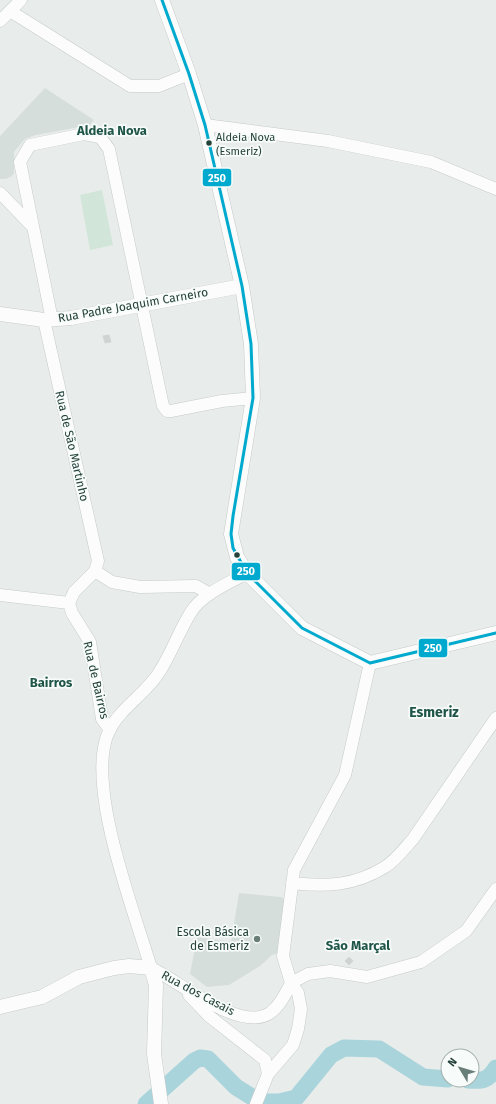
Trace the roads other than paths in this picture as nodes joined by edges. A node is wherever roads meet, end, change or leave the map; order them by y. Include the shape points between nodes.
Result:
1 (21, 0) edge
2 (162, 0) edge
3 (10, 11) junction
4 (0, 21) edge
5 (190, 74) junction
6 (205, 125) junction
7 (496, 188) edge
8 (0, 193) edge
9 (33, 227) junction
10 (242, 286) junction
11 (142, 304) junction
12 (0, 314) edge
13 (48, 320) junction
14 (253, 398) junction
15 (95, 571) junction
16 (247, 573) junction
17 (210, 594) junction
18 (0, 595) edge
19 (70, 603) junction
20 (496, 633) edge
21 (370, 663) junction
22 (496, 718) edge
23 (110, 730) junction
24 (292, 883) junction
25 (496, 889) edge
26 (151, 968) junction
27 (291, 983) junction
28 (182, 987) junction
29 (0, 1007) edge
30 (268, 1074) junction
31 (258, 1099) edge
32 (161, 1104) edge

1 - 3 street
2 - 5 street
3 - 4 street
3 - 5 street via 130,86 159,86
5 - 6 street
6 - 7 street via 328,141 431,162
6 - 10 street
8 - 9 street
9 - 11 street, Rua de São Martinho via 20,162 23,154 30,145 84,134 100,137 109,149
9 - 13 street, Rua de São Martinho
10 - 11 street, Rua Padre Joaquim Carneiro
10 - 14 street via 252,344
11 - 13 street, Rua Padre Joaquim Carneiro
11 - 14 street, Rua de São Martinho via 165,409 171,411
12 - 13 street, Rua Padre Joaquim Carneiro
13 - 15 street, Rua de São Martinho via 98,561
14 - 16 street via 231,534 237,557
15 - 17 street via 112,582 140,587 196,586
15 - 19 street via 74,592
16 - 17 street
16 - 21 street via 302,628
17 - 23 street via 191,611 160,672
18 - 19 street
19 - 23 street, Rua de Bairros via 72,613 90,642 102,719
20 - 21 street
21 - 24 street via 345,775 294,870
22 - 24 street via 398,857 385,867 336,886
23 - 26 street via 102,750 111,836
24 - 27 street via 284,956
25 - 27 street via 466,932 421,962 368,976 330,971 308,974
26 - 28 street, Rua dos Casais
26 - 29 street, Rua dos Casais via 129,966 79,977 42,997
26 - 32 street via 156,986 154,1054
27 - 28 street, Rua dos Casais via 283,999 270,1013 255,1018 233,1014
27 - 30 street via 298,993 301,1009 298,1028 292,1046
28 - 30 street via 209,1016 265,1060
30 - 31 street

